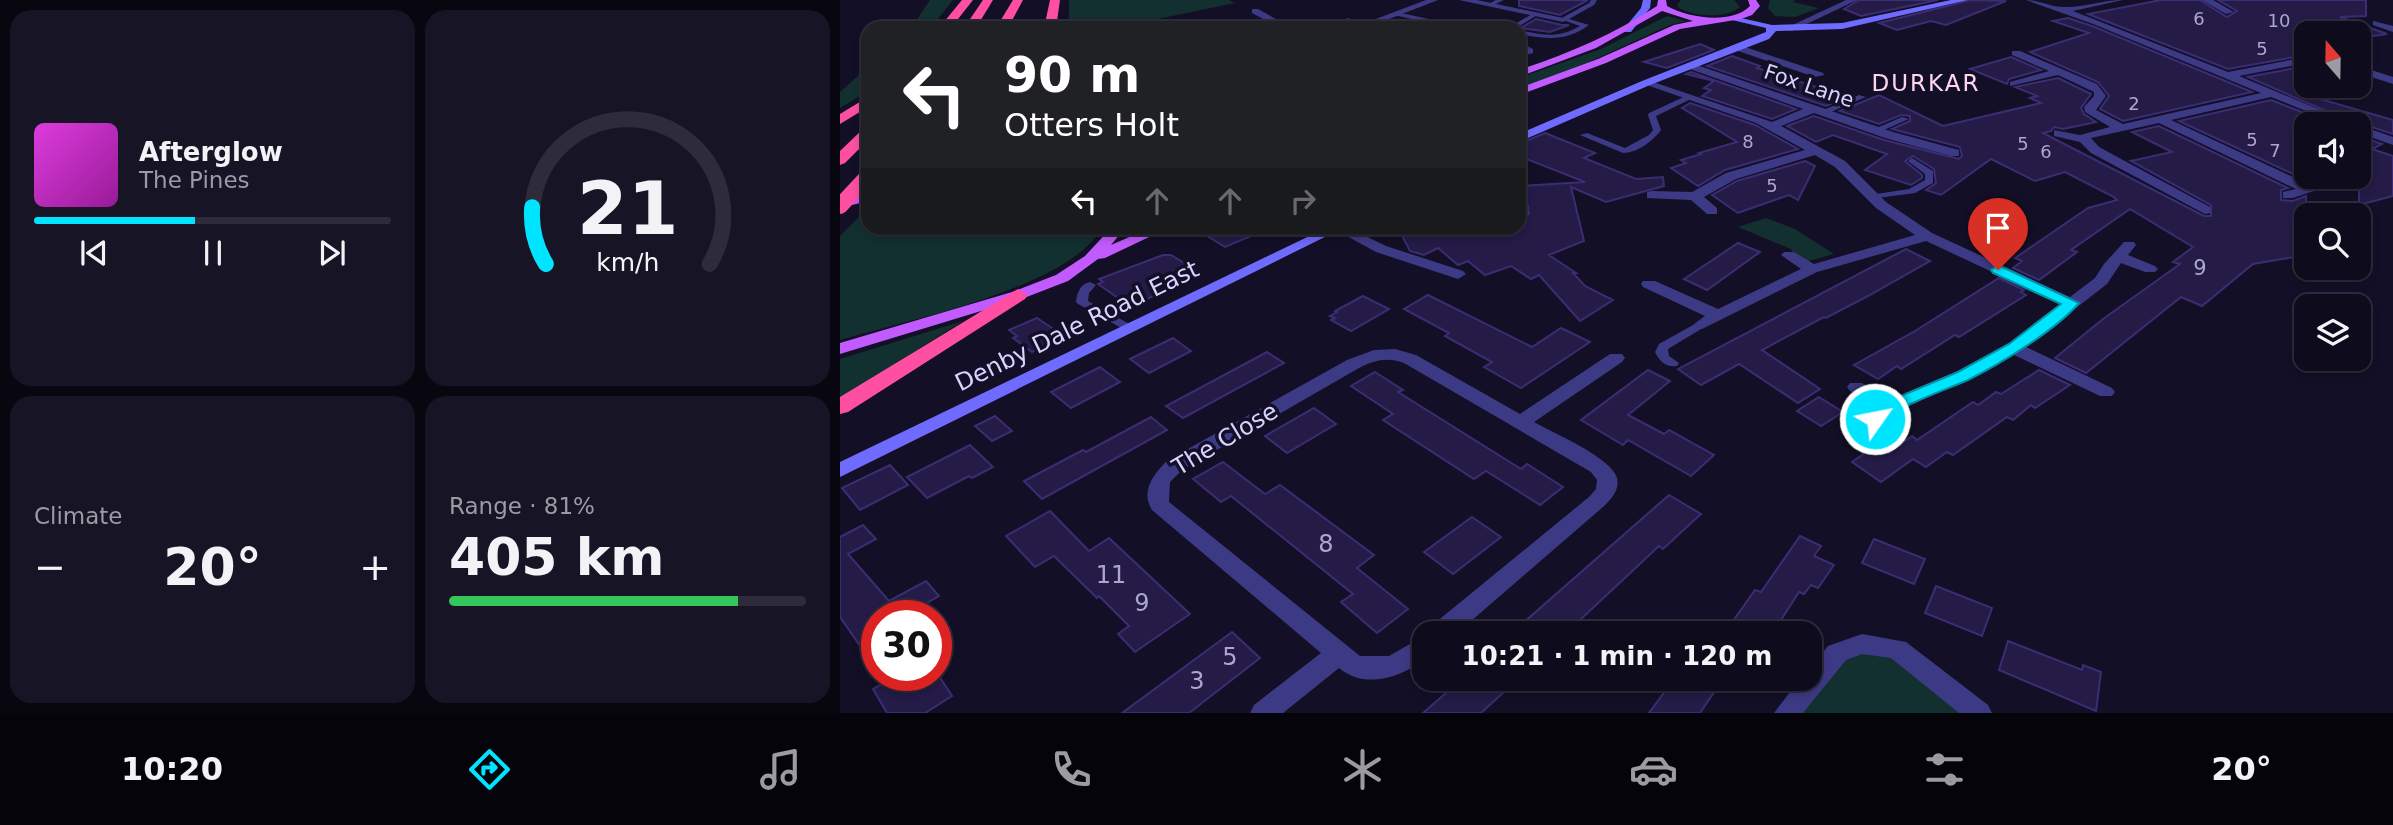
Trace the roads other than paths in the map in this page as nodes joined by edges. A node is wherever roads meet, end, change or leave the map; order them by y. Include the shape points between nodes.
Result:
1 (968, 0) edge
2 (988, 0) edge
3 (1018, 0) edge
4 (1055, 0) edge
5 (1434, 0) edge
6 (1463, 0) edge
7 (1501, 0) edge
8 (1594, 0) edge
9 (1647, 0) edge
10 (1853, 0) edge
11 (1964, 0) edge
12 (2030, 0) edge
13 (2119, 0) edge
14 (2206, 0) edge
15 (1660, 2) edge
16 (1752, 2) edge
17 (1489, 5) junction
18 (2062, 10) junction
19 (1255, 11) dead end
20 (2229, 12) dead end
21 (1396, 14) junction
22 (1536, 14) junction
23 (1735, 18) junction
24 (1563, 19) junction
25 (1713, 19) junction
26 (951, 21) edge
27 (974, 21) edge
28 (1006, 21) edge
29 (1051, 21) edge
30 (1274, 21) edge
31 (1377, 21) edge
32 (1427, 21) edge
33 (1524, 21) edge
34 (2376, 23) dead end
35 (1769, 27) junction
36 (1789, 29) junction
37 (2393, 29) edge
38 (1628, 30) junction
39 (1526, 33) edge
40 (1739, 48) junction
41 (2016, 53) dead end
42 (2294, 62) edge
43 (1691, 66) junction
44 (2060, 71) junction
45 (1526, 72) edge
46 (2371, 73) edge
47 (1819, 75) dead end
48 (2227, 75) junction
49 (2393, 81) edge
50 (1646, 83) junction
51 (2014, 84) dead end
52 (1526, 89) edge
53 (2270, 94) junction
54 (1691, 97) junction
55 (1861, 97) dead end
56 (861, 106) edge
57 (1821, 109) junction
58 (2317, 112) edge
59 (1905, 119) dead end
60 (2160, 119) junction
61 (840, 120) edge
62 (1772, 126) junction
63 (2120, 127) junction
64 (1876, 130) junction
65 (2058, 133) dead end
66 (2371, 133) edge
67 (1526, 135) edge
68 (1584, 135) dead end
69 (861, 139) edge
70 (2085, 140) junction
71 (2393, 141) edge
72 (1815, 151) junction
73 (1955, 153) dead end
74 (840, 160) edge
75 (1912, 161) dead end
76 (2182, 182) dead end
77 (2294, 182) edge
78 (861, 184) edge
79 (2161, 187) junction
80 (2303, 189) edge
81 (1652, 195) dead end
82 (2288, 195) dead end
83 (1695, 196) junction
84 (1873, 197) junction
85 (861, 199) edge
86 (840, 205) edge
87 (2205, 210) dead end
88 (1712, 211) dead end
89 (1112, 235) edge
90 (1145, 235) edge
91 (1322, 235) edge
92 (1352, 235) edge
93 (1927, 236) junction
94 (1789, 256) dead end
95 (1090, 259) junction
96 (1812, 269) junction
97 (2150, 269) dead end
98 (1458, 274) dead end
99 (1649, 284) dead end
100 (1090, 285) dead end
101 (1018, 295) junction
102 (2071, 303) junction
103 (1717, 315) junction
104 (1702, 324) joint
105 (1129, 328) junction
106 (2014, 348) junction
107 (840, 349) edge
108 (1616, 358) dead end
109 (1673, 363) dead end
110 (1856, 387) dead end
111 (2106, 392) dead end
112 (840, 407) edge
113 (1890, 407) junction
114 (1875, 419) dead end
115 (1522, 421) junction
116 (840, 470) edge
117 (1454, 621) edge
118 (1339, 654) junction
119 (1412, 654) edge
120 (1263, 713) edge
121 (1787, 713) edge
122 (1979, 713) edge

1 - 26 highway
2 - 27 highway
3 - 28 highway
4 - 29 highway
5 - 21 street
6 - 17 street
7 - 17 lane
8 - 24 lane
9 - 38 street
10 - 36 street
11 - 36 street via 1842,26
12 - 18 street
13 - 18 street
14 - 20 street
15 - 25 main road via 1679,16
15 - 38 main road
16 - 23 main road
16 - 35 street
17 - 22 street
18 - 48 street
19 - 30 street
21 - 31 street
21 - 32 lane
22 - 24 street
22 - 33 lane
23 - 25 main road
23 - 35 street
24 - 39 lane via 1586,26 1556,39
25 - 52 main road via 1677,27
34 - 37 street
35 - 36 street
35 - 40 street via 1772,33
38 - 45 main road via 1580,54
40 - 43 street
40 - 47 street
41 - 44 street
42 - 48 street
43 - 50 street
43 - 57 street, Fox Lane
44 - 51 street
44 - 63 street via 2099,91 2091,112
46 - 49 street
48 - 53 street
50 - 54 street
50 - 67 street
53 - 58 street
53 - 60 street
54 - 62 street
54 - 68 lane via 1652,115 1657,130 1652,137 1626,151
55 - 57 lane
56 - 61 highway
57 - 62 street
57 - 64 street, Fox Lane
59 - 64 lane
60 - 63 street
60 - 77 street
62 - 72 street
63 - 70 street via 2085,136
64 - 73 street, Fox Lane
65 - 70 street
66 - 71 street
69 - 74 highway
70 - 79 street
72 - 83 street via 1731,176
72 - 84 street via 1840,164
75 - 84 lane via 1930,173 1930,181 1912,191
76 - 79 street
78 - 86 highway, bridge
79 - 87 street
80 - 82 street
81 - 83 street
83 - 88 street
84 - 93 street
85 - 86 main road
89 - 95 main road
90 - 95 main road
91 - 105 street, Denby Dale Road East
92 - 98 street
93 - 96 street
93 - 102 street
94 - 96 street
95 - 101 main road via 1062,278
96 - 103 street
97 - 102 street via 2124,251 2101,281
99 - 103 street
100 - 105 lane via 1082,302
101 - 107 main road
101 - 112 highway
102 - 106 street
103 - 104 street
104 - 109 lane via 1663,347 1664,358
105 - 116 street, Denby Dale Road East
106 - 111 street
106 - 113 street
108 - 115 street
110 - 113 street
113 - 114 street
115 - 117 street, The Close via 1598,467 1607,479 1606,491
115 - 118 street, The Close via 1410,359 1396,353 1370,354 1175,465 1159,480 1159,505
118 - 119 street, The Close via 1371,671 1397,665
118 - 120 street
121 - 122 street via 1837,653 1862,644 1897,649

